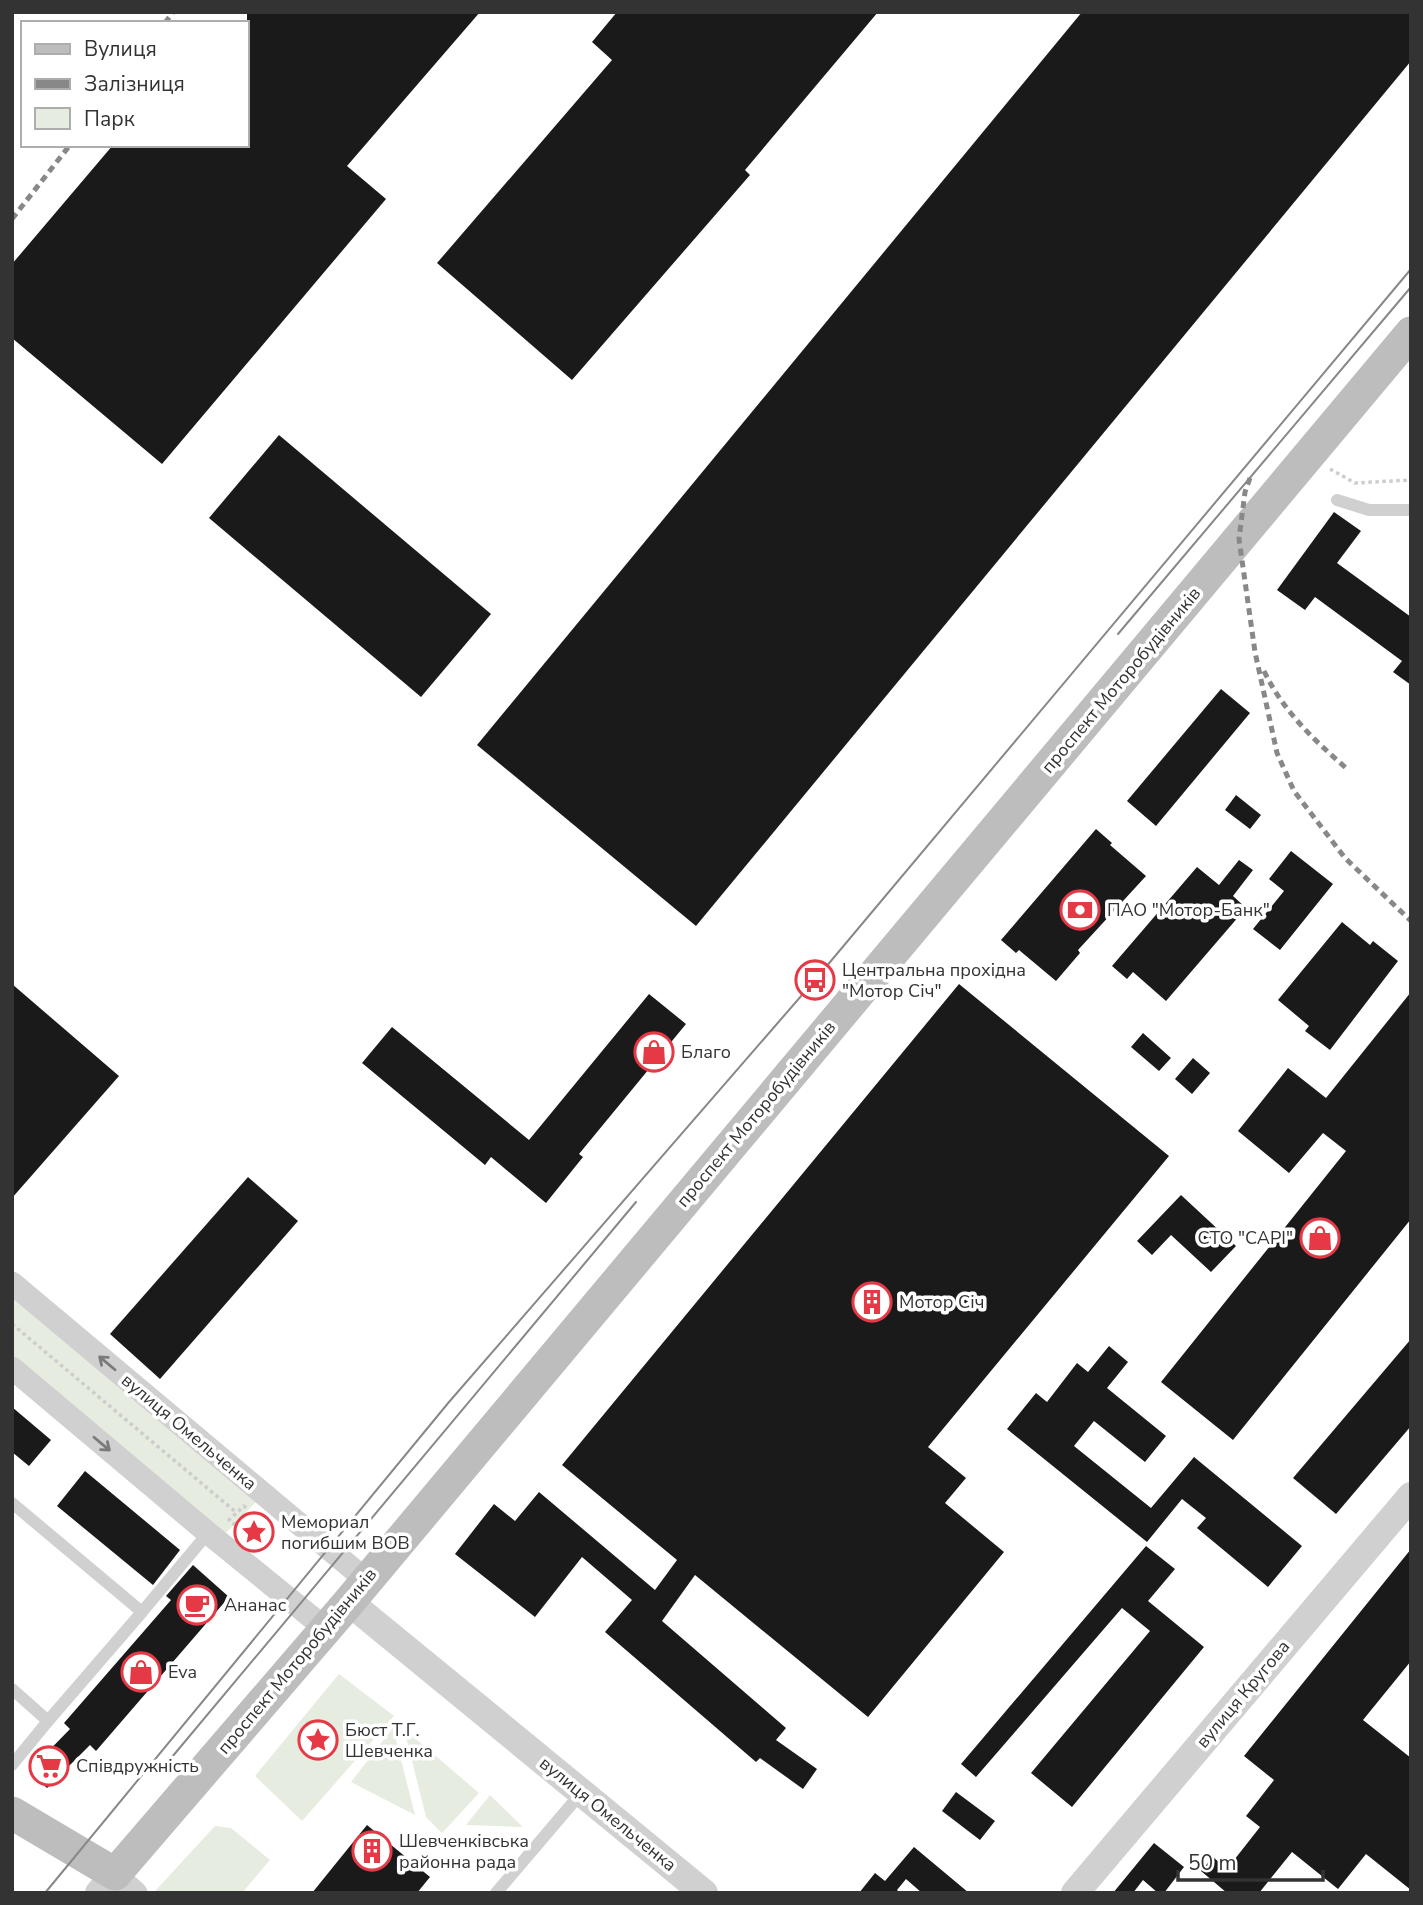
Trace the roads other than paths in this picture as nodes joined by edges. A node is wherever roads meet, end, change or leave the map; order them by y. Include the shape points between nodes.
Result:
1 (1411, 333) edge
2 (1337, 500) dead end
3 (1411, 510) edge
4 (12, 1283) edge
5 (12, 1368) edge
6 (1411, 1496) edge
7 (12, 1503) edge
8 (208, 1534) junction
9 (358, 1591) junction
10 (142, 1612) junction
11 (326, 1629) junction
12 (12, 1689) edge
13 (48, 1721) junction
14 (12, 1765) edge
15 (582, 1792) junction
16 (12, 1813) edge
17 (117, 1887) edge
18 (496, 1893) edge
19 (704, 1893) edge
20 (1075, 1893) edge

1 - 9 main road, проспект Моторобудівників
2 - 3 lane via 1369,510
9 -> 4 street, вулиця Омельченка
5 -> 8 street
6 - 20 street, вулиця Кругова
7 - 10 lane
8 - 10 lane
8 - 11 street
9 - 11 main road, проспект Моторобудівників
9 - 15 street, вулиця Омельченка
10 - 13 lane
11 - 17 main road, проспект Моторобудівників
12 - 13 lane
13 - 14 lane
15 - 18 lane
15 - 19 street, вулиця Омельченка
16 - 17 main road

